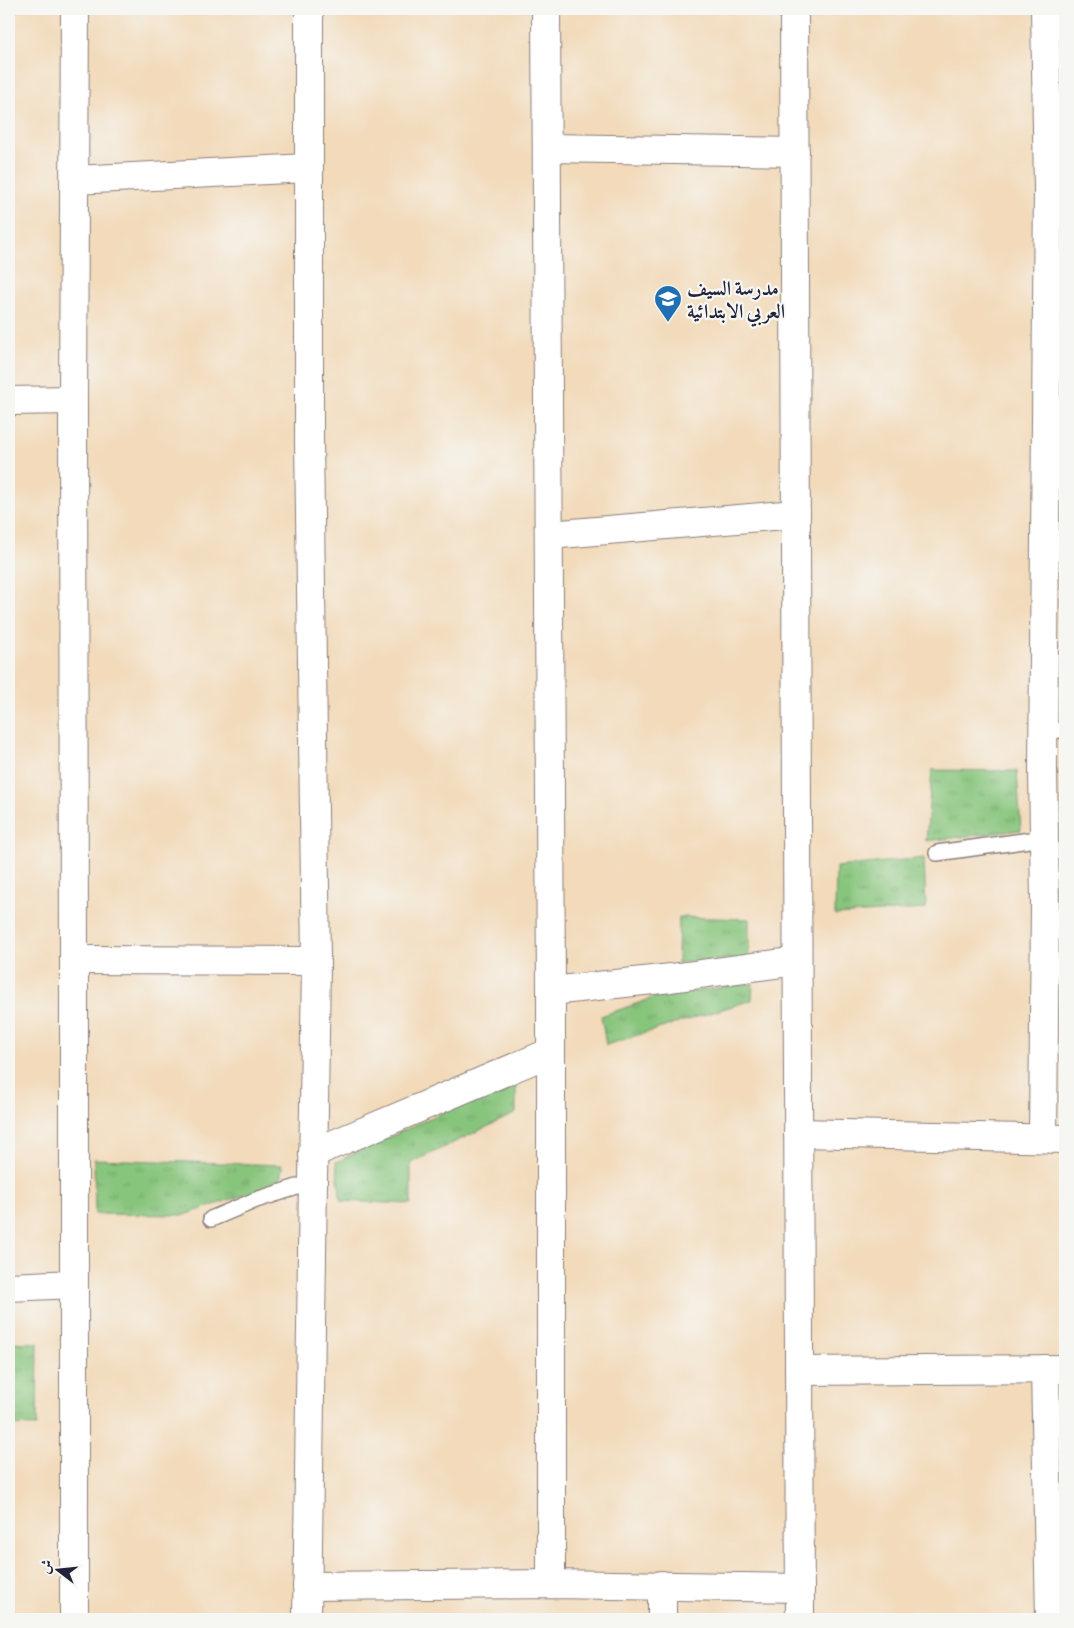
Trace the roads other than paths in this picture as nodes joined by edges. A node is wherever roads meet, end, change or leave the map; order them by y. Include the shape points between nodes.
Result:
1 (75, 9) edge
2 (309, 9) edge
3 (546, 9) edge
4 (794, 9) edge
5 (1044, 9) edge
6 (547, 148) junction
7 (794, 152) junction
8 (308, 168) junction
9 (75, 180) junction
10 (1057, 188) edge
11 (73, 400) junction
12 (9, 401) edge
13 (796, 514) junction
14 (549, 534) junction
15 (1055, 731) edge
16 (1044, 838) junction
17 (937, 853) dead end
18 (1055, 904) edge
19 (74, 960) junction
20 (316, 961) junction
21 (797, 961) junction
22 (551, 991) junction
23 (551, 1052) junction
24 (798, 1133) junction
25 (1054, 1139) edge
26 (313, 1153) junction
27 (313, 1182) junction
28 (210, 1219) dead end
29 (74, 1284) junction
30 (9, 1287) edge
31 (1055, 1369) edge
32 (799, 1371) junction
33 (551, 1584) junction
34 (662, 1585) junction
35 (307, 1586) junction
36 (800, 1588) junction
37 (74, 1619) edge
38 (307, 1619) edge
39 (662, 1619) edge
40 (800, 1619) edge
41 (1050, 1619) edge

1 - 9 street
2 - 8 street
3 - 6 street
4 - 7 street
5 - 10 street
6 - 7 street
6 - 14 street
7 - 13 street
8 - 9 street
8 - 20 street
9 - 11 street
10 - 15 street
11 - 12 street
11 - 19 street
13 - 14 street
13 - 21 street
14 - 22 street
15 - 16 street
16 - 17 lane
16 - 18 street
18 - 25 street
19 - 20 street
19 - 29 street
20 - 26 street
21 - 22 street
21 - 24 street
22 - 23 street
23 - 26 street
23 - 33 street
24 - 25 street
24 - 32 street
26 - 27 street
27 - 28 lane
27 - 35 street
29 - 30 street
29 - 37 street
31 - 32 street
31 - 41 street
32 - 36 street
33 - 34 street
33 - 35 street
34 - 36 street
34 - 39 street
35 - 38 street
36 - 40 street

